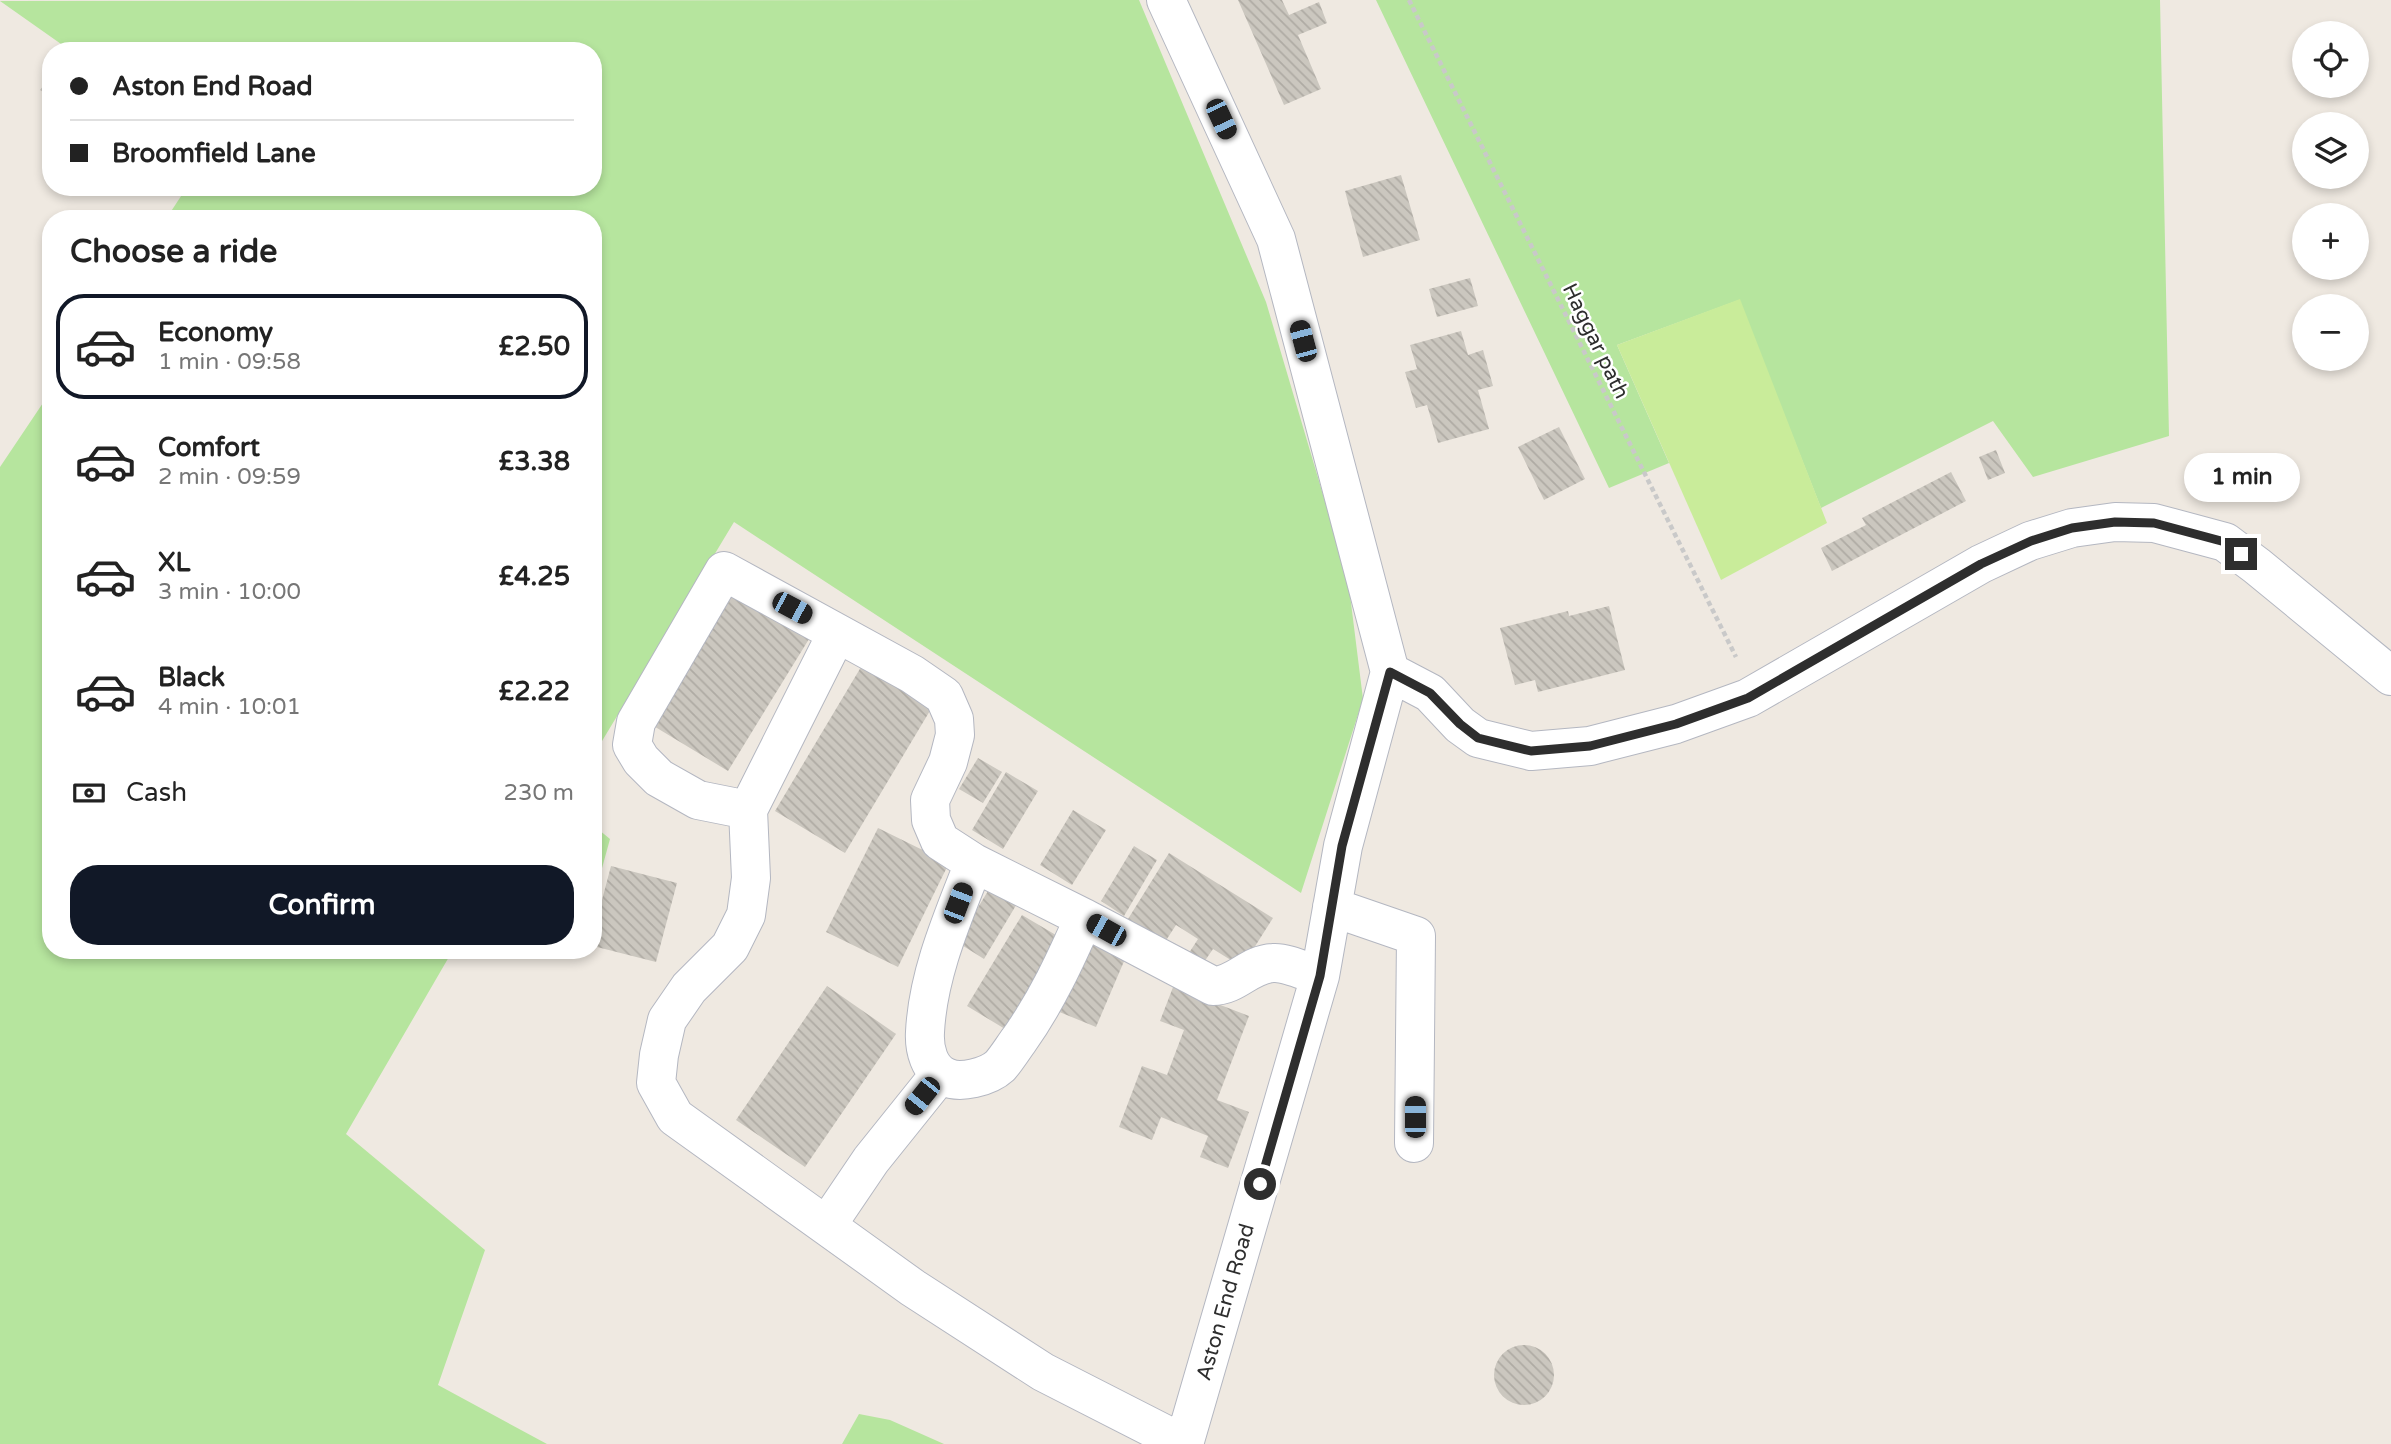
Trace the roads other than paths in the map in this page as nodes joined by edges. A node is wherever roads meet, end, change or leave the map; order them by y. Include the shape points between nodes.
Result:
1 (1166, 0) edge
2 (837, 633) junction
3 (1390, 672) junction
4 (2391, 676) edge
5 (748, 810) junction
6 (974, 863) junction
7 (1332, 907) junction
8 (1084, 918) junction
9 (1320, 976) junction
10 (940, 1074) junction
11 (1414, 1143) dead end
12 (827, 1226) junction
13 (1184, 1444) edge

1 - 3 street via 1276,239
2 - 5 street
2 - 5 street via 724,571 636,722 632,745 659,778 698,800
2 - 6 street via 944,696 955,734 930,800 931,820 940,841
3 - 4 street via 1430,693 1478,738 1531,751 1590,746 1676,724 1748,698 1994,558 2072,528 2115,522 2154,523 2225,542
3 - 7 street, Aston End Road via 1342,846
5 - 12 street via 751,878 746,915 730,947 689,988 667,1020 656,1083 675,1117
6 - 8 street
6 - 10 street via 937,965 929,1004 925,1034 929,1060
7 - 9 street, Aston End Road
7 - 11 street via 1416,936
8 - 9 street via 1213,986 1223,986 1258,965 1275,962
8 - 10 street via 1038,1013 999,1067 975,1078 953,1081
9 - 13 street, Aston End Road
10 - 12 street via 871,1160
12 - 13 street via 1043,1372

